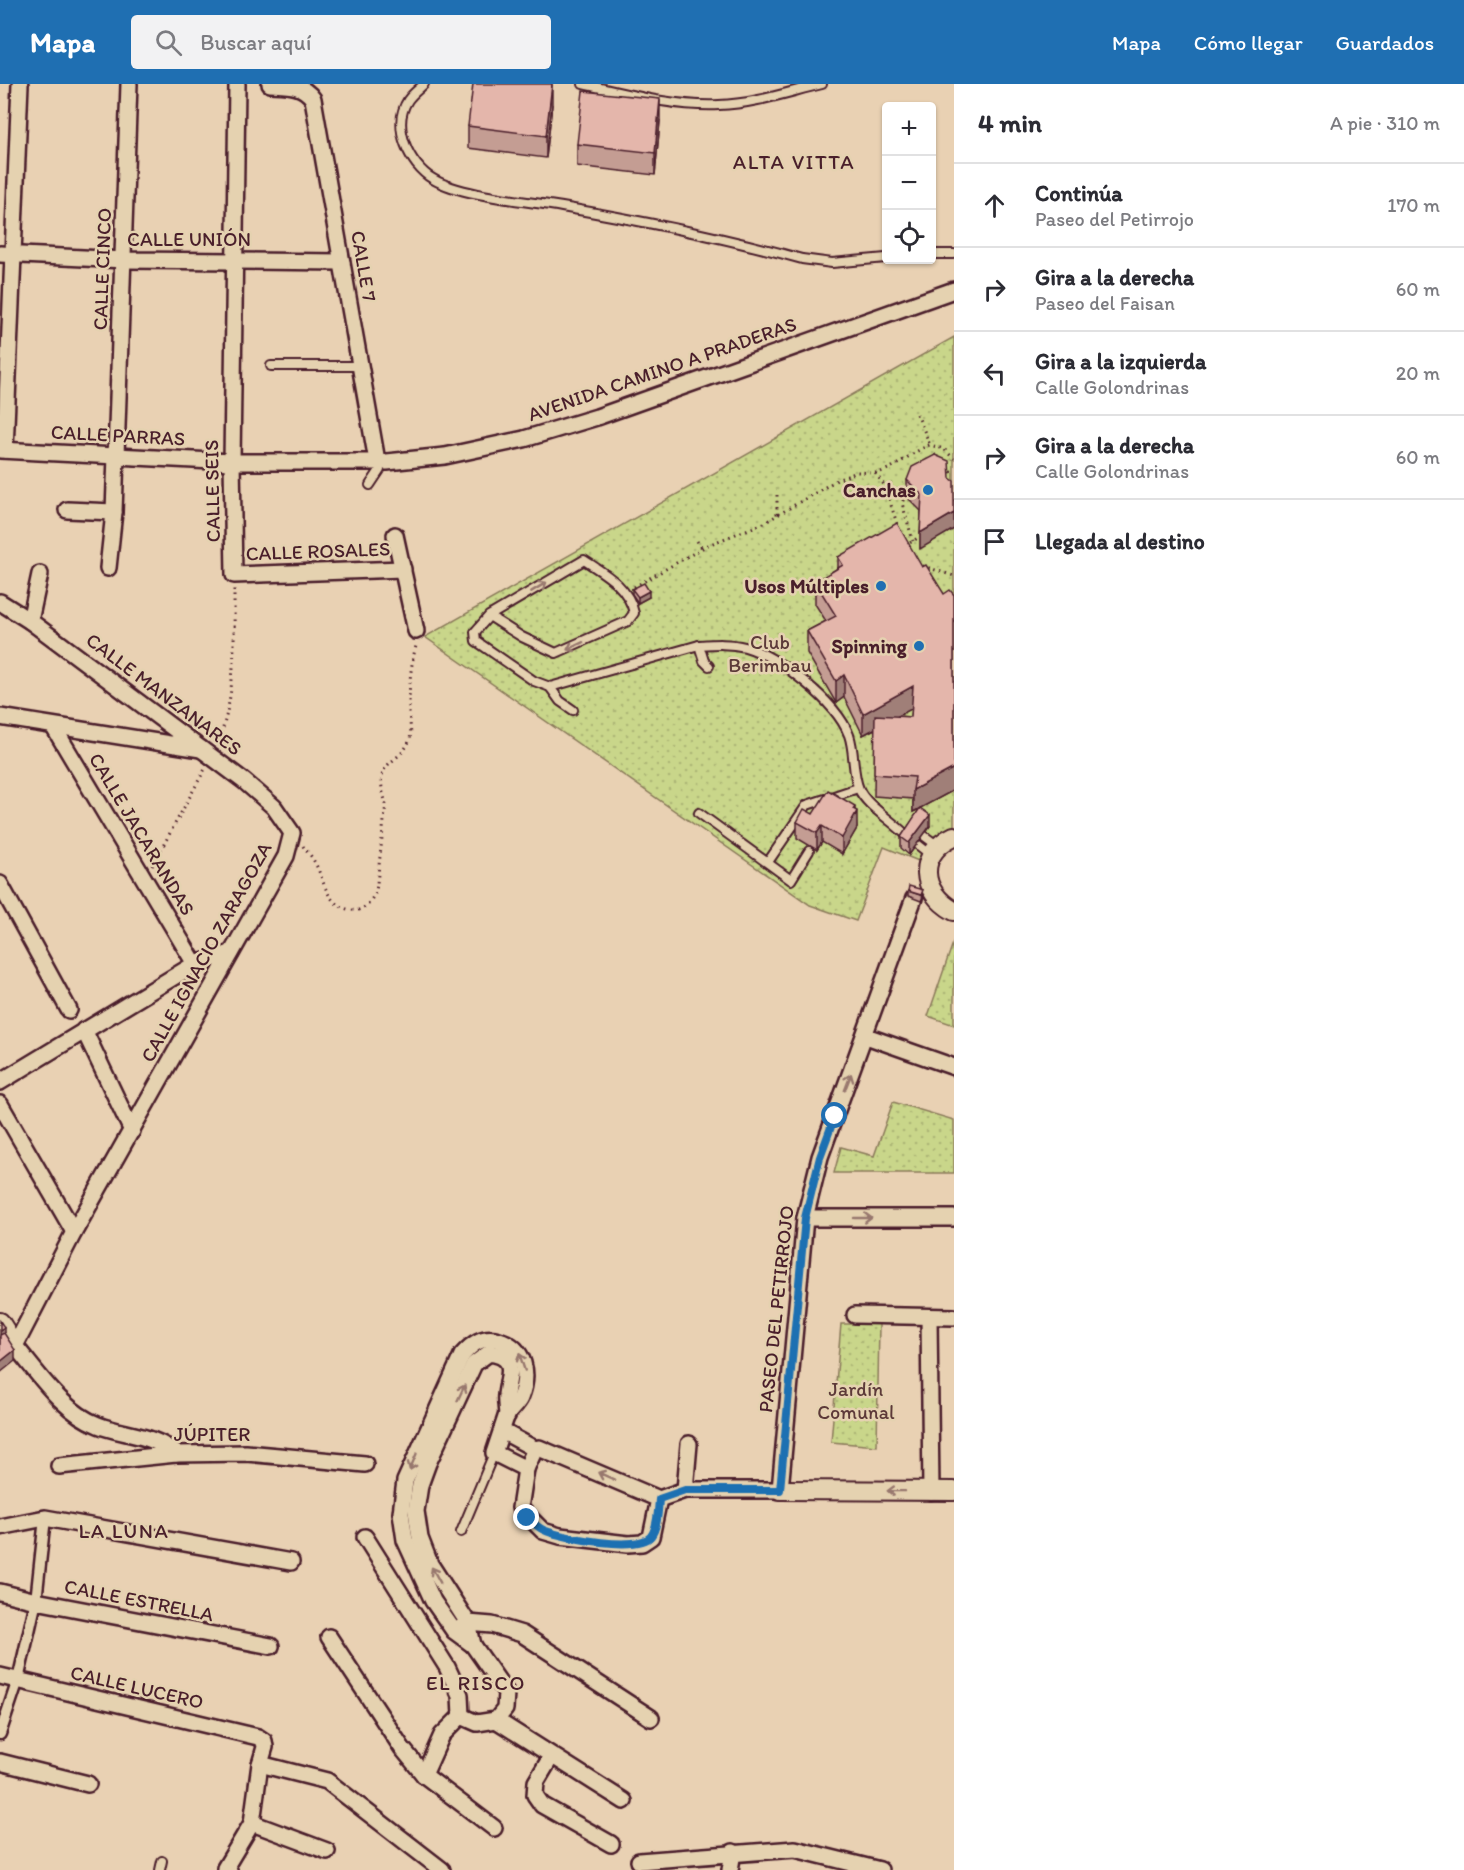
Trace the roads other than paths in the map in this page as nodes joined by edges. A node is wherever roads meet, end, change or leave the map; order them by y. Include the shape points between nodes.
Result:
1 (20, 84) edge
2 (129, 84) edge
3 (237, 84) edge
4 (270, 84) edge
5 (424, 84) edge
6 (583, 84) edge
7 (822, 84) edge
8 (298, 85) edge
9 (936, 254) edge
10 (954, 254) edge
11 (7, 255) edge
12 (882, 258) edge
13 (235, 259) junction
14 (125, 260) junction
15 (342, 262) junction
16 (954, 290) edge
17 (271, 366) dead end
18 (362, 366) junction
19 (3, 450) edge
20 (115, 456) junction
21 (377, 461) junction
22 (232, 462) junction
23 (370, 485) dead end
24 (67, 510) dead end
25 (114, 513) junction
26 (395, 536) dead end
27 (108, 568) dead end
28 (403, 570) junction
29 (40, 574) dead end
30 (234, 575) joint
31 (0, 602) edge
32 (489, 616) junction
33 (30, 621) junction
34 (416, 631) road end
35 (699, 645) junction
36 (709, 666) dead end
37 (550, 687) junction
38 (573, 710) dead end
39 (0, 717) edge
40 (53, 726) junction
41 (208, 752) junction
42 (858, 788) junction
43 (699, 813) dead end
44 (894, 821) junction
45 (914, 829) edge
46 (292, 833) joint
47 (923, 835) edge
48 (908, 837) edge
49 (917, 844) edge
50 (941, 846) edge
51 (809, 851) dead end
52 (768, 862) junction
53 (927, 874) junction
54 (0, 886) edge
55 (954, 911) edge
56 (231, 953) junction
57 (195, 964) junction
58 (69, 1010) dead end
59 (84, 1030) junction
60 (866, 1036) junction
61 (954, 1067) edge
62 (0, 1082) edge
63 (0, 1104) edge
64 (132, 1131) junction
65 (805, 1218) junction
66 (954, 1218) edge
67 (74, 1232) junction
68 (855, 1315) dead end
69 (929, 1317) junction
70 (954, 1317) edge
71 (0, 1322) edge
72 (15, 1346) junction
73 (507, 1416) junction
74 (502, 1431) junction
75 (689, 1444) dead end
76 (540, 1449) junction
77 (494, 1453) junction
78 (176, 1454) junction
79 (365, 1464) dead end
80 (59, 1466) dead end
81 (526, 1469) junction
82 (685, 1490) junction
83 (780, 1490) junction
84 (954, 1491) edge
85 (931, 1492) junction
86 (659, 1499) junction
87 (45, 1518) junction
88 (0, 1527) edge
89 (461, 1532) dead end
90 (365, 1537) dead end
91 (291, 1562) dead end
92 (0, 1592) edge
93 (36, 1601) junction
94 (468, 1623) junction
95 (454, 1631) junction
96 (329, 1637) dead end
97 (473, 1645) junction
98 (271, 1646) dead end
99 (0, 1676) edge
100 (18, 1680) junction
101 (461, 1716) junction
102 (651, 1718) dead end
103 (496, 1720) junction
104 (0, 1734) edge
105 (551, 1757) junction
106 (0, 1762) edge
107 (260, 1764) junction
108 (424, 1775) junction
109 (88, 1784) dead end
110 (624, 1801) dead end
111 (252, 1823) junction
112 (494, 1828) dead end
113 (611, 1844) dead end
114 (327, 1851) dead end
115 (733, 1852) junction
116 (639, 1861) dead end
117 (839, 1865) edge
118 (227, 1869) edge
119 (442, 1870) edge
120 (730, 1870) edge
121 (880, 1870) edge

1 - 11 street
2 - 14 street, CALLE CINCO
3 - 13 street, CALLE SEIS
4 - 8 street
5 - 12 lane via 407,101 401,123 415,163 434,179 463,189 632,220 802,259 832,263
6 - 7 lane via 669,103 719,105 766,99
8 - 15 street, CALLE 7 via 313,99
9 - 10 lane
11 - 14 street, CALLE UNIÓN
11 - 19 street
13 - 14 street, CALLE UNIÓN
13 - 15 street, CALLE UNIÓN
13 - 22 street, CALLE SEIS
14 - 20 street, CALLE CINCO
15 - 18 street, CALLE 7
16 - 21 street, AVENIDA CAMINO A PRADERAS via 597,417 524,439 444,456
17 - 18 lane
18 - 21 street, CALLE 7
19 - 20 street, CALLE PARRAS
20 - 22 street, CALLE PARRAS
20 - 25 street, CALLE CINCO
21 - 22 street, CALLE PARRAS
21 - 23 lane via 380,470
22 - 30 street, CALLE SEIS
24 - 25 street
25 - 27 street, CALLE CINCO
26 - 28 street
28 - 30 street, CALLE ROSALES
28 - 34 street
29 - 33 street
31 - 33 street, CALLE MANZANARES
32 -> 32 lane via 584,560 615,581 633,608 632,618 556,653
32 - 37 lane via 475,632 476,641 534,681
33 - 41 street, CALLE MANZANARES
35 - 36 lane
35 - 37 lane
35 - 42 lane via 745,647 765,656 795,675 833,708 849,736
37 - 38 lane
39 - 40 street
40 - 41 street
40 - 57 street, CALLE JACARANDAS
41 - 46 street, CALLE MANZANARES via 274,807
42 - 44 lane via 875,808
42 - 52 lane via 807,805
43 - 52 lane
44 - 45 lane
44 - 48 lane
46 - 56 street, CALLE IGNACIO ZARAGOZA via 286,856
47 - 50 lane
49 - 50 lane
50 - 53 street
51 - 52 lane via 791,880
53 - 55 street via 930,889 940,903
53 - 60 street, PASEO DEL PETIRROJO via 914,896
54 - 58 street
56 - 57 street
56 - 64 street, CALLE IGNACIO ZARAGOZA
57 - 59 street
59 - 62 street
59 - 64 street
60 - 61 street
65 -> 60 street, PASEO DEL PETIRROJO via 820,1157
63 - 67 street
64 - 67 street, CALLE IGNACIO ZARAGOZA
65 -> 66 street
65 - 83 street, PASEO DEL PETIRROJO
67 - 72 street, CALLE IGNACIO ZARAGOZA
68 - 69 street
69 - 70 street
69 - 85 street
71 - 72 street
72 - 78 street via 81,1416 97,1425 163,1443
73 - 74 street
94 -> 73 street via 447,1595 420,1538 416,1511 420,1485 474,1364 489,1353 499,1354 508,1362 511,1372
73 -> 95 street via 520,1398 523,1361 508,1344 483,1339 462,1355 405,1482 401,1513 405,1540 433,1602
74 - 76 street
74 - 77 street
75 - 82 street
76 - 81 street
86 -> 76 street
77 - 81 street
77 - 89 lane
78 - 79 street, JÚPITER via 246,1453
78 - 80 street, JÚPITER
81 - 86 street via 520,1508 543,1530 560,1536 642,1543 655,1528
82 - 83 street
82 - 86 street
85 -> 83 street
84 - 85 street
87 - 88 street
87 - 91 street
87 - 93 street
90 - 101 street via 447,1667 460,1695
92 - 93 street, CALLE ESTRELLA
93 - 98 street, CALLE ESTRELLA
93 - 100 street
94 - 95 street
94 - 97 street
94 - 102 street via 522,1634
95 - 97 street
96 - 108 street
97 - 103 street via 506,1692 505,1709
99 - 100 street, CALLE LUCERO
100 - 104 street
100 - 107 street, CALLE LUCERO via 258,1737 265,1747
101 - 103 street via 477,1723
101 - 108 street via 442,1736
103 - 105 street
105 - 110 street
105 - 113 street via 536,1782 535,1795 542,1805
106 - 109 street
107 - 111 street
107 - 119 street via 327,1781
108 - 112 street
111 - 114 street
111 - 118 street
115 - 116 street
115 - 117 street via 795,1849
115 - 120 street
117 - 121 street

